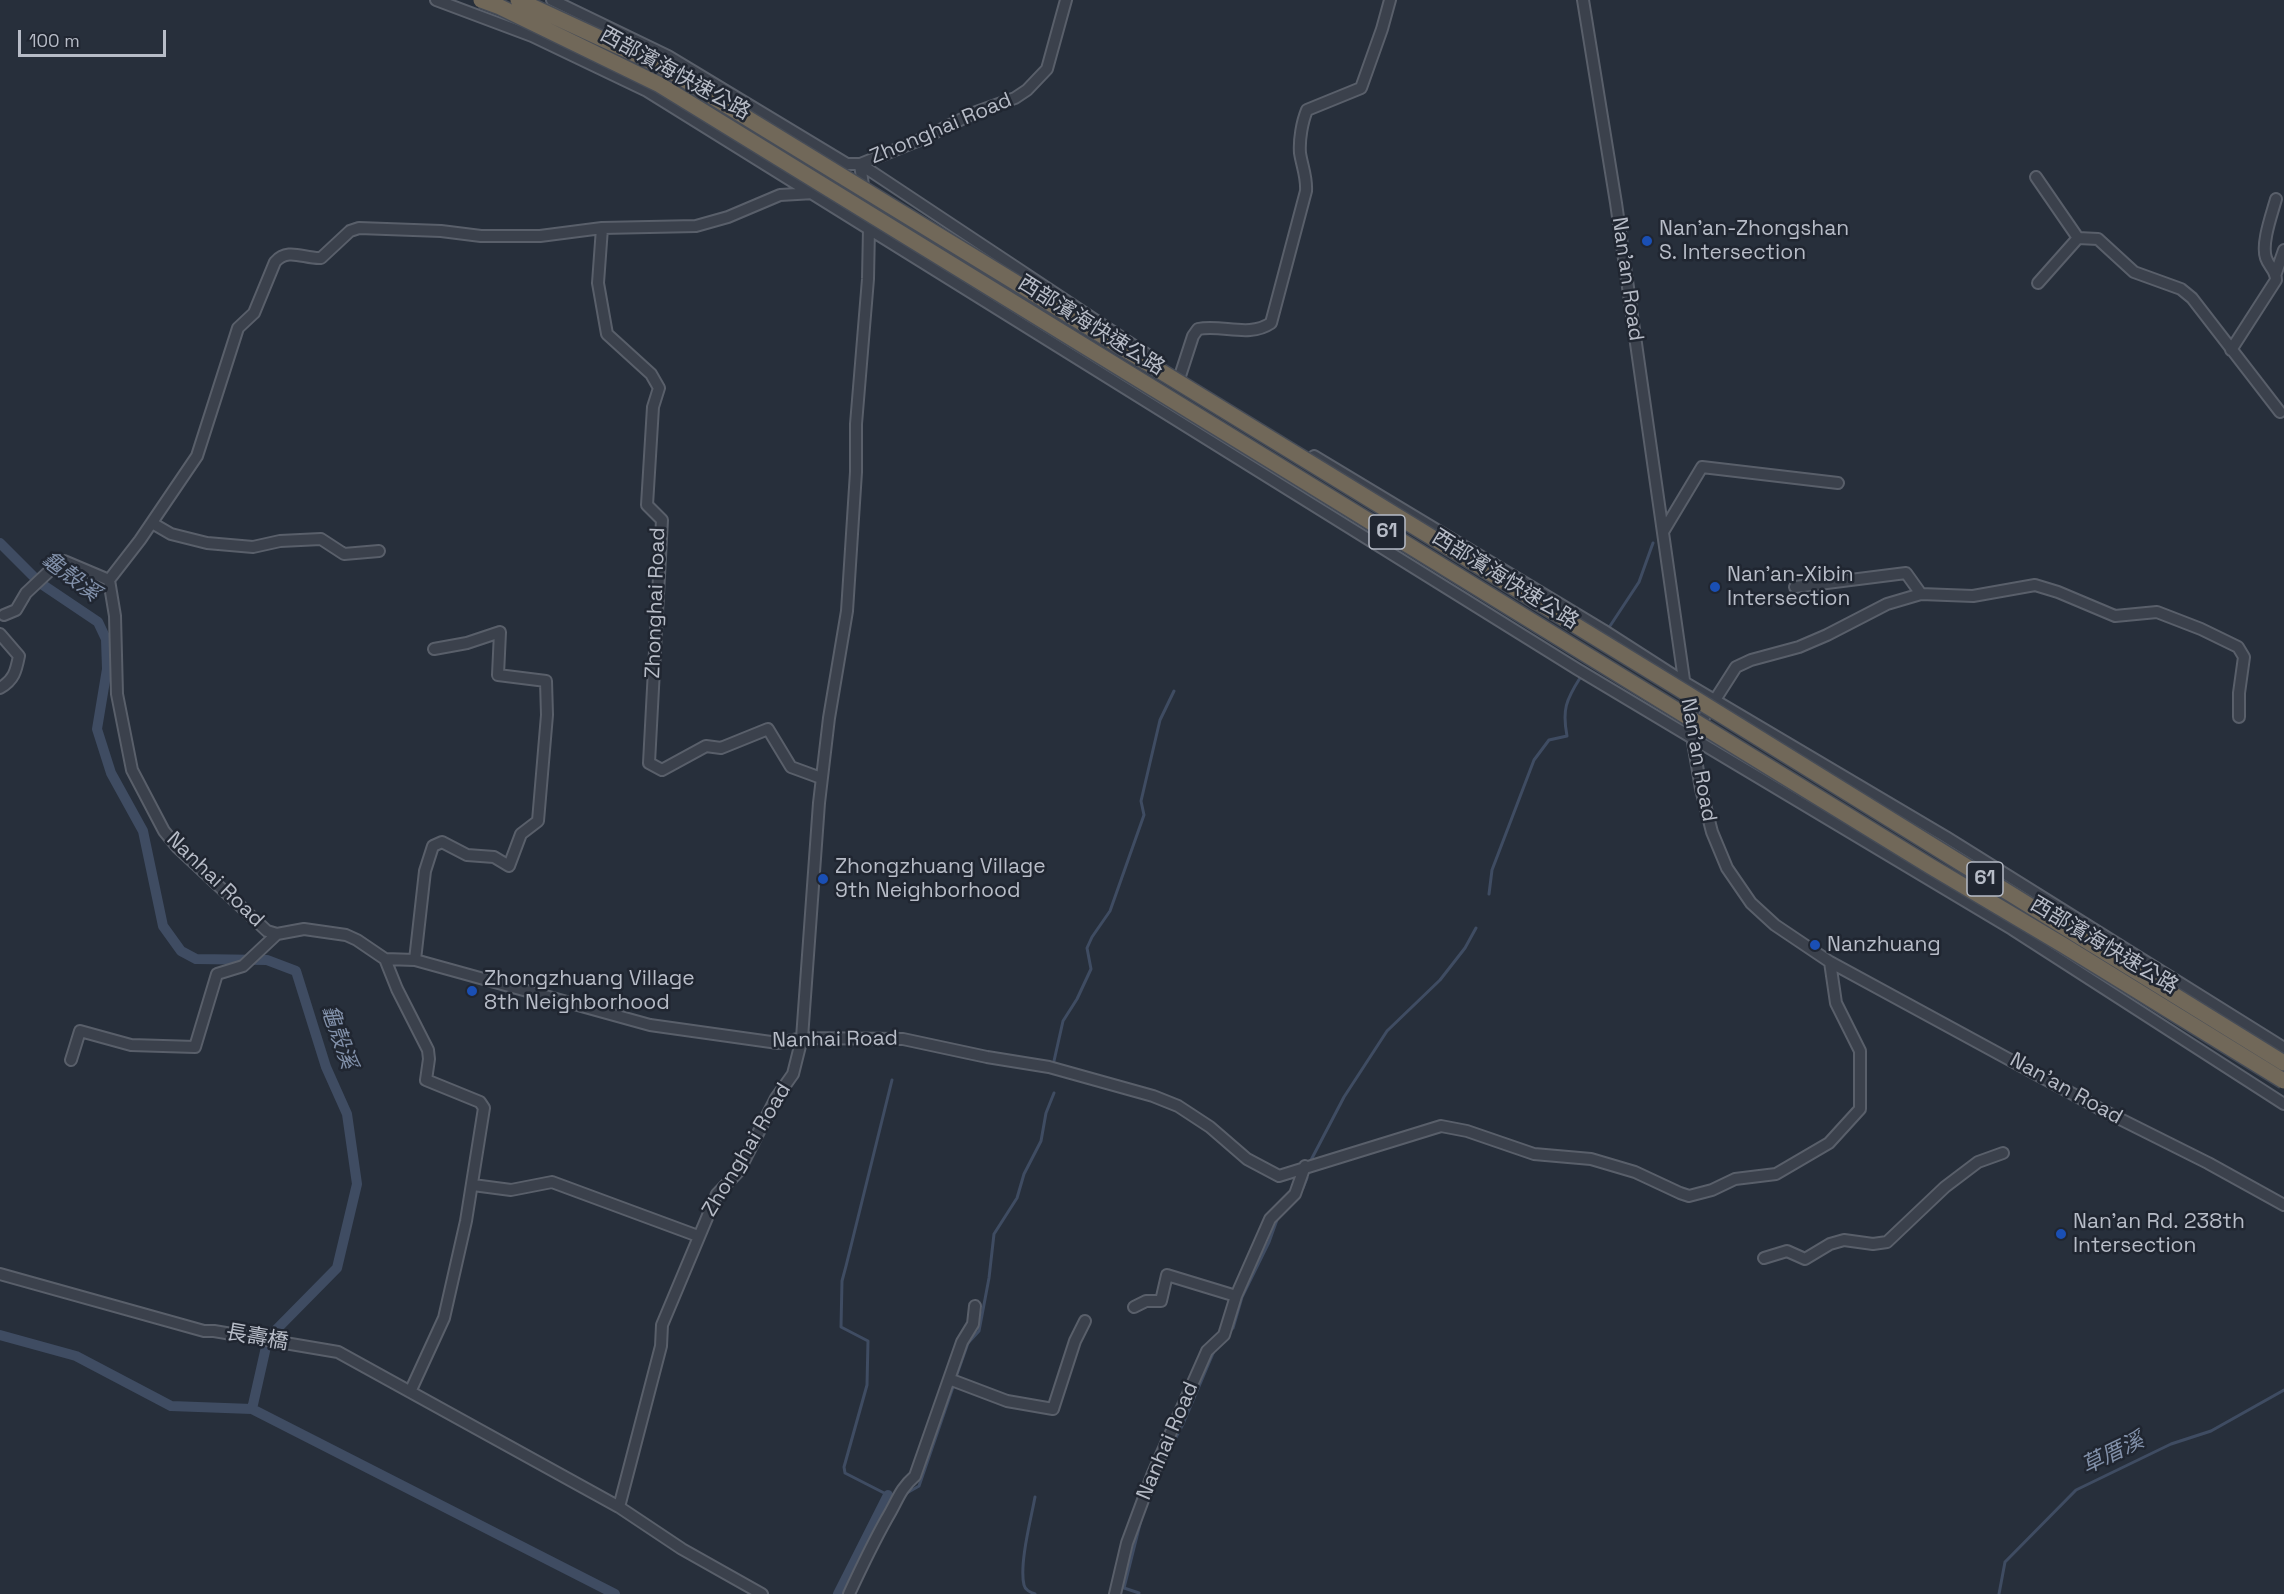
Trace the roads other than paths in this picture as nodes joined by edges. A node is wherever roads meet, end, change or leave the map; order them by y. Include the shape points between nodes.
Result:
1 (436, 0) edge
2 (481, 0) edge
3 (518, 0) edge
4 (552, 0) edge
5 (1066, 0) edge
6 (1390, 0) edge
7 (1583, 0) edge
8 (860, 164) junction
9 (2036, 177) dead end
10 (814, 193) junction
11 (2276, 199) dead end
12 (602, 228) junction
13 (869, 228) junction
14 (2078, 238) junction
15 (2284, 250) edge
16 (2276, 273) junction
17 (2038, 283) dead end
18 (2231, 350) junction
19 (1180, 376) junction
20 (2280, 412) dead end
21 (1838, 483) dead end
22 (152, 523) junction
23 (1663, 532) junction
24 (380, 551) dead end
25 (109, 580) junction
26 (1795, 587) dead end
27 (1921, 594) junction
28 (2, 613) edge
29 (0, 628) edge
30 (0, 634) edge
31 (434, 649) dead end
32 (1684, 682) junction
33 (0, 688) edge
34 (1714, 700) junction
35 (2239, 717) dead end
36 (1692, 736) junction
37 (821, 778) junction
38 (277, 934) junction
39 (385, 959) junction
40 (414, 960) junction
41 (1830, 962) junction
42 (802, 1038) junction
43 (2284, 1048) edge
44 (70, 1060) dead end
45 (2284, 1063) edge
46 (2284, 1081) edge
47 (2284, 1104) edge
48 (2003, 1154) dead end
49 (1305, 1166) junction
50 (473, 1185) junction
51 (2284, 1205) edge
52 (699, 1236) junction
53 (1764, 1258) dead end
54 (0, 1274) edge
55 (1236, 1296) junction
56 (975, 1306) dead end
57 (1134, 1307) dead end
58 (1084, 1321) dead end
59 (950, 1380) junction
60 (410, 1392) junction
61 (619, 1507) junction
62 (762, 1594) edge
63 (849, 1594) edge
64 (1115, 1594) edge

1 - 10 street via 532,36 647,91
2 - 46 highway, 西部濱海快速公路 / 61, bridge via 660,85
3 - 45 highway, 西部濱海快速公路 / 61, bridge via 668,69
4 - 8 street via 668,56 847,164
5 - 8 street, Zhonghai Road via 1047,69 1027,90 922,140
6 - 19 street via 1361,88 1307,110 1304,118 1300,152 1306,191 1271,323 1252,331 1198,329
7 - 23 street, Nan'an Road
8 - 10 street, Zhonghai Road
8 - 13 street, Zhonghai Road
8 - 19 street
9 - 14 street
10 - 12 street, Zhonghai Road via 780,195 696,226
10 - 13 street
11 - 16 street via 2265,248
12 - 22 street, Zhonghai Road via 540,236 481,236 359,228 344,236 321,258 289,253 280,256 254,313 238,328 197,456
12 - 37 street, Zhonghai Road via 598,283 608,334 651,374 659,388 652,407 647,505 662,520 649,762 663,770 706,746 721,748 768,729 791,767
13 - 36 street via 1577,669
13 - 37 street, Zhonghai Road via 847,611
14 - 17 street
14 - 18 street via 2098,239 2134,272 2181,289
15 - 16 street
16 - 18 street via 2272,287
18 - 20 street
19 - 32 street
21 - 23 street via 1702,466
22 - 24 street via 171,534 207,543 253,547 321,539 344,555
22 - 25 street, Zhonghai Road
23 - 32 street, Nan'an Road
25 - 28 street via 64,561 53,566 26,593 16,610
25 - 38 street, Nanhai Road via 115,616 117,694 132,770 164,831 178,849 259,925
26 - 27 street via 1906,573
27 - 34 street via 1887,604 1827,636 1736,667
27 - 35 street via 1973,596 2035,585 2115,616 2157,612 2201,629 2238,647 2244,657
28 - 29 street
30 - 33 street via 19,656 16,672
31 - 40 street via 467,644 500,632 498,675 546,681 547,715 538,821 521,834 509,866 494,857 467,855 442,842 433,846 425,871
32 - 34 street
32 - 36 street, Nan'an Road
34 - 36 street
34 - 43 street via 1946,837
36 - 41 street, Nan'an Road via 1712,832 1727,868 1751,903 1775,925
36 - 47 street via 2012,928
37 - 42 street, Zhonghai Road
38 - 39 street, Nanhai Road via 304,929 346,935
38 - 44 street, Nanhai Road via 243,966 217,974 195,1047 131,1045 80,1031
39 - 40 street, Nanhai Road
39 - 50 street via 428,1050 426,1080 480,1102 484,1108
40 - 42 street, Nanhai Road via 650,1025 778,1043
41 - 49 street, Nanhai Road via 1836,1003 1860,1051 1860,1109 1829,1143 1776,1174 1735,1179 1689,1196 1635,1172 1591,1159 1534,1154 1441,1126
41 - 51 street, Nan'an Road
42 - 49 street, Nanhai Road via 903,1039 1049,1067 1178,1106 1247,1159 1279,1176
42 - 52 street, Zhonghai Road via 793,1074 776,1098 739,1171 717,1194
48 - 53 street via 1978,1162 1887,1242 1844,1240 1805,1259 1787,1251
49 - 55 street, Nanhai Road via 1295,1194 1270,1218
50 - 52 street, Zhonghai Road via 511,1190 552,1182
50 - 60 street via 444,1318
52 - 61 street, Zhonghai Road via 662,1325 661,1346
54 - 60 street, 長壽橋 via 204,1331 338,1352
55 - 57 street via 1167,1275 1161,1301 1146,1301
55 - 64 street, Nanhai Road via 1224,1335 1207,1351 1153,1473 1127,1543
56 - 59 street via 973,1324 962,1342
58 - 59 street via 1053,1409 1007,1401
59 - 63 street via 915,1476 902,1487
60 - 61 street, 長壽橋
61 - 62 street, 長壽橋 via 682,1549

